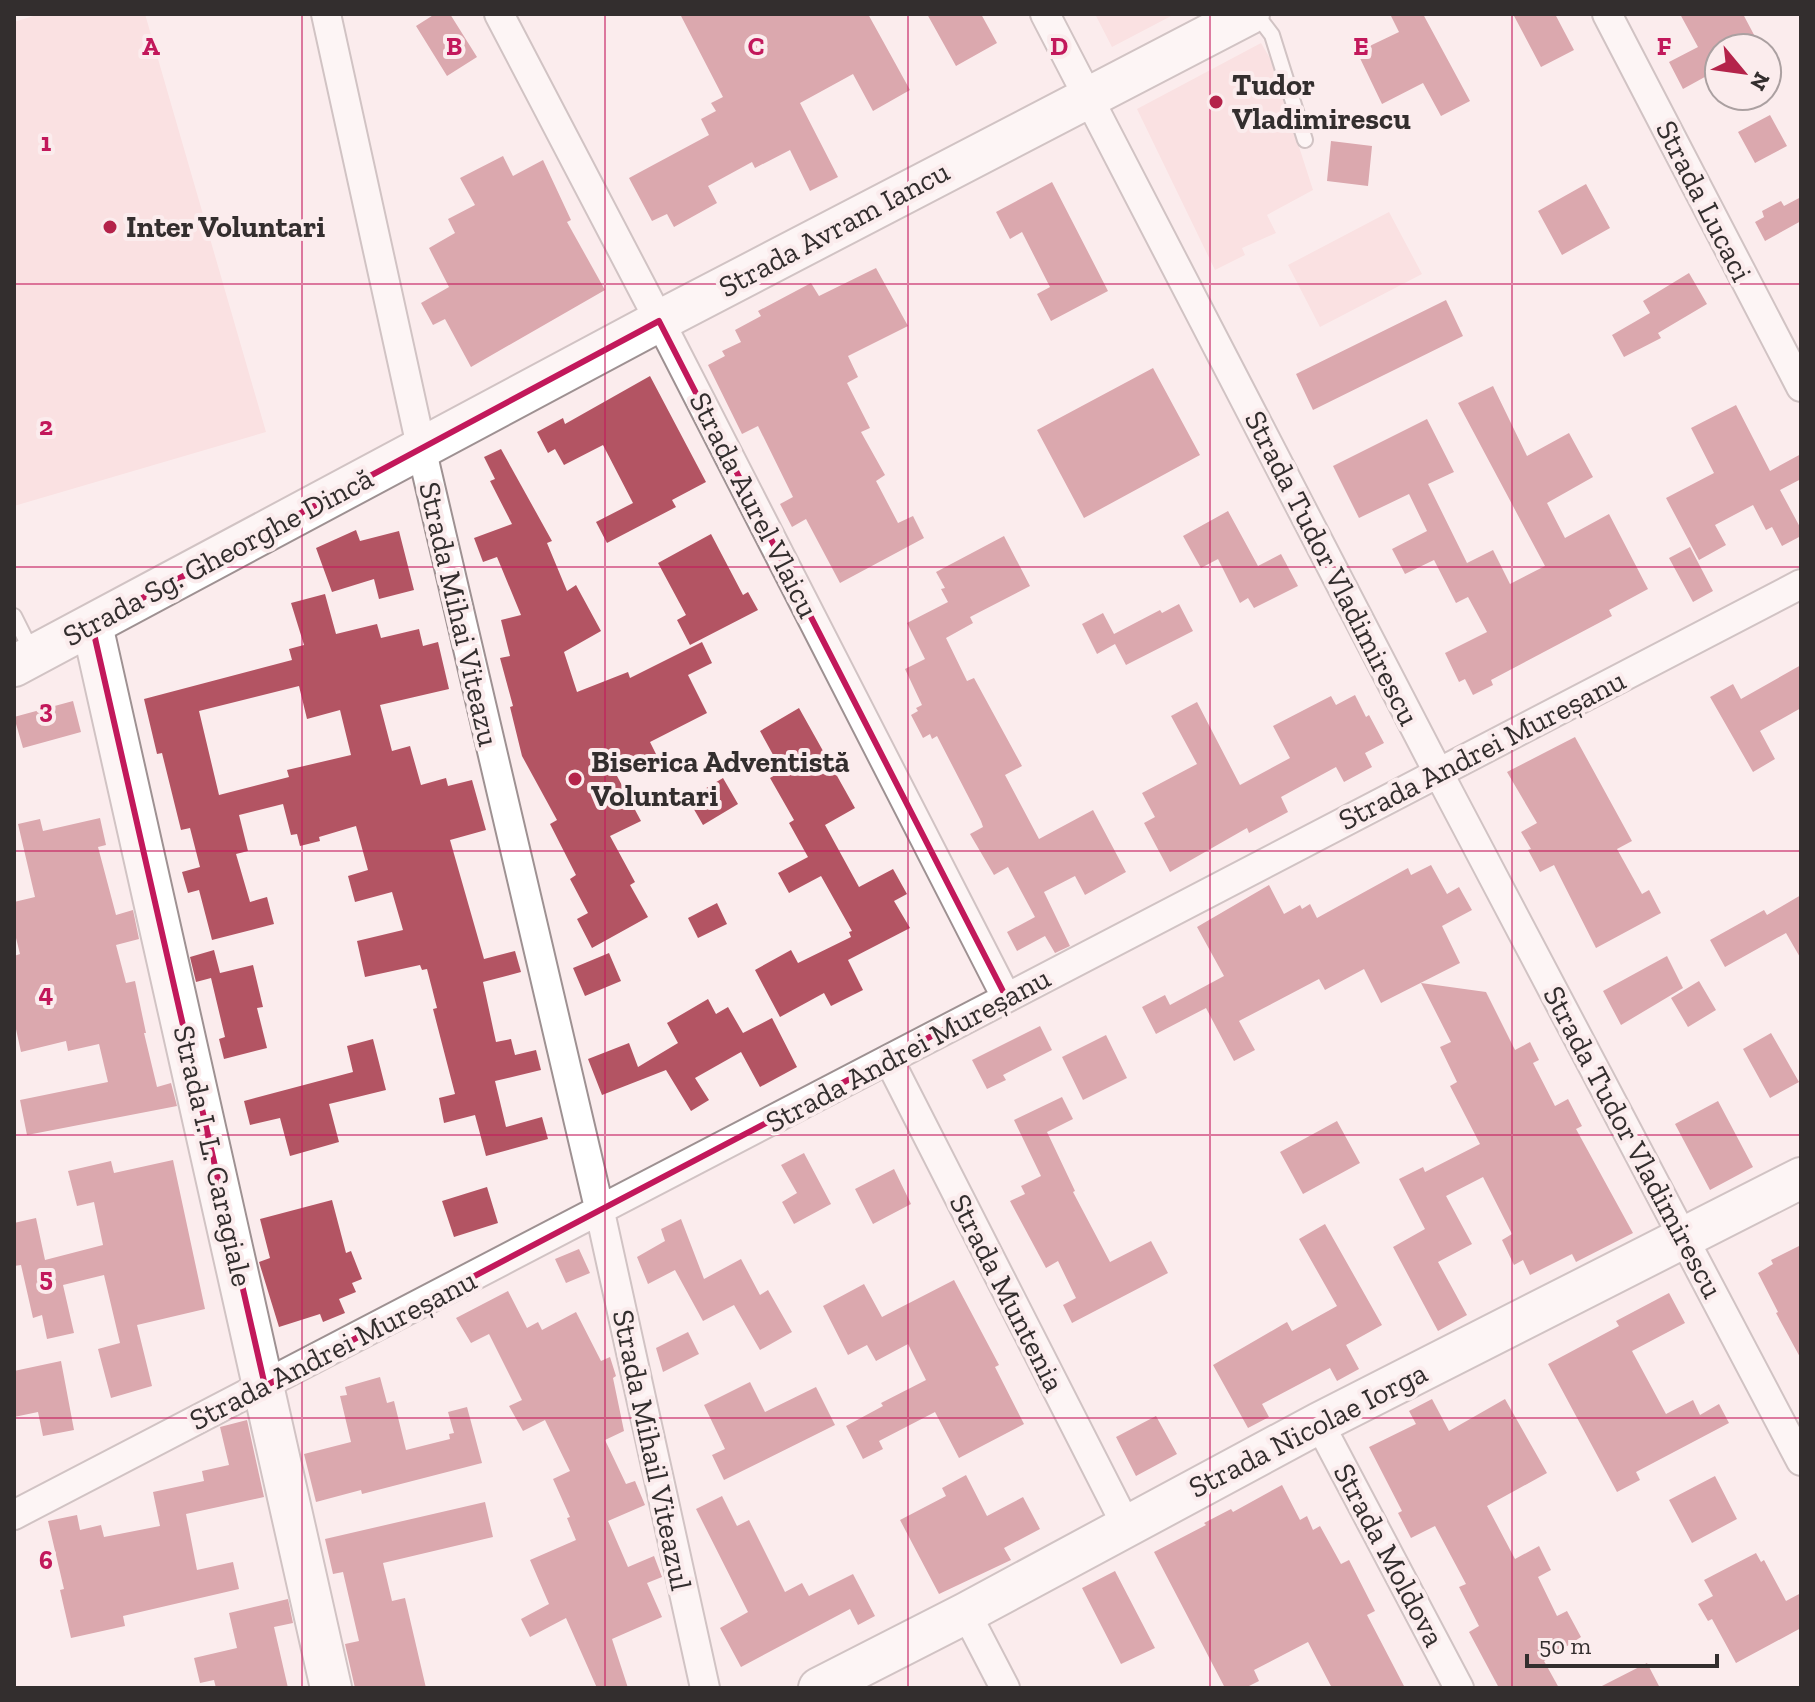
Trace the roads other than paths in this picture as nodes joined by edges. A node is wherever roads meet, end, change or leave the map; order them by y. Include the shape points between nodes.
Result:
1 (326, 14) edge
2 (499, 14) edge
3 (1045, 14) edge
4 (1249, 14) edge
5 (1256, 14) edge
6 (1607, 14) edge
7 (1088, 96) junction
8 (1305, 140) dead end
9 (659, 321) junction
10 (1801, 387) edge
11 (421, 448) junction
12 (1801, 584) edge
13 (14, 616) edge
14 (92, 625) junction
15 (24, 661) edge
16 (1438, 772) junction
17 (1006, 997) junction
18 (889, 1060) junction
19 (1801, 1178) edge
20 (600, 1212) junction
21 (1683, 1239) junction
22 (265, 1386) junction
23 (1319, 1423) junction
24 (1801, 1461) edge
25 (14, 1515) edge
26 (1126, 1525) junction
27 (966, 1613) junction
28 (331, 1688) edge
29 (705, 1688) edge
30 (819, 1688) edge
31 (1005, 1688) edge
32 (1459, 1688) edge

1 - 11 street, Strada Mihai Viteazu
2 - 9 street, Strada Aurel Vlaicu
3 - 7 street, Strada Tudor Vladimirescu
4 - 7 street, Strada Avram Iancu
5 - 8 lane via 1272,35
6 - 10 street, Strada Lucaci
7 - 9 street, Strada Avram Iancu
7 - 16 street, Strada Tudor Vladimirescu
9 - 11 street, Strada Avram Iancu
9 - 17 street, Strada Aurel Vlaicu
11 - 14 street, Strada Sg. Gheorghe Dincă
11 - 20 street, Strada Mihai Viteazu
12 - 16 street, Strada Andrei Mureșanu
13 - 15 lane
14 - 15 street, Strada Sg. Gheorghe Dincă
14 - 22 street, Strada I. L. Caragiale
16 - 17 street, Strada Andrei Mureșanu
16 - 21 street, Strada Tudor Vladimirescu
17 - 18 street, Strada Andrei Mureșanu
18 - 20 street, Strada Andrei Mureșanu
18 - 26 street, Strada Muntenia
19 - 21 street, Strada Nicolae Iorga
20 - 22 street, Strada Andrei Mureșanu
20 - 29 street, Strada Mihail Viteazul
21 - 23 street, Strada Nicolae Iorga
21 - 24 street, Strada Tudor Vladimirescu
22 - 25 street, Strada Andrei Mureșanu
22 - 28 street, Strada I. L. Caragiale
23 - 26 street, Strada Nicolae Iorga
23 - 32 street, Strada Moldova
26 - 27 street, Strada Nicolae Iorga
27 - 30 street, Strada Nicolae Iorga
27 - 31 street

